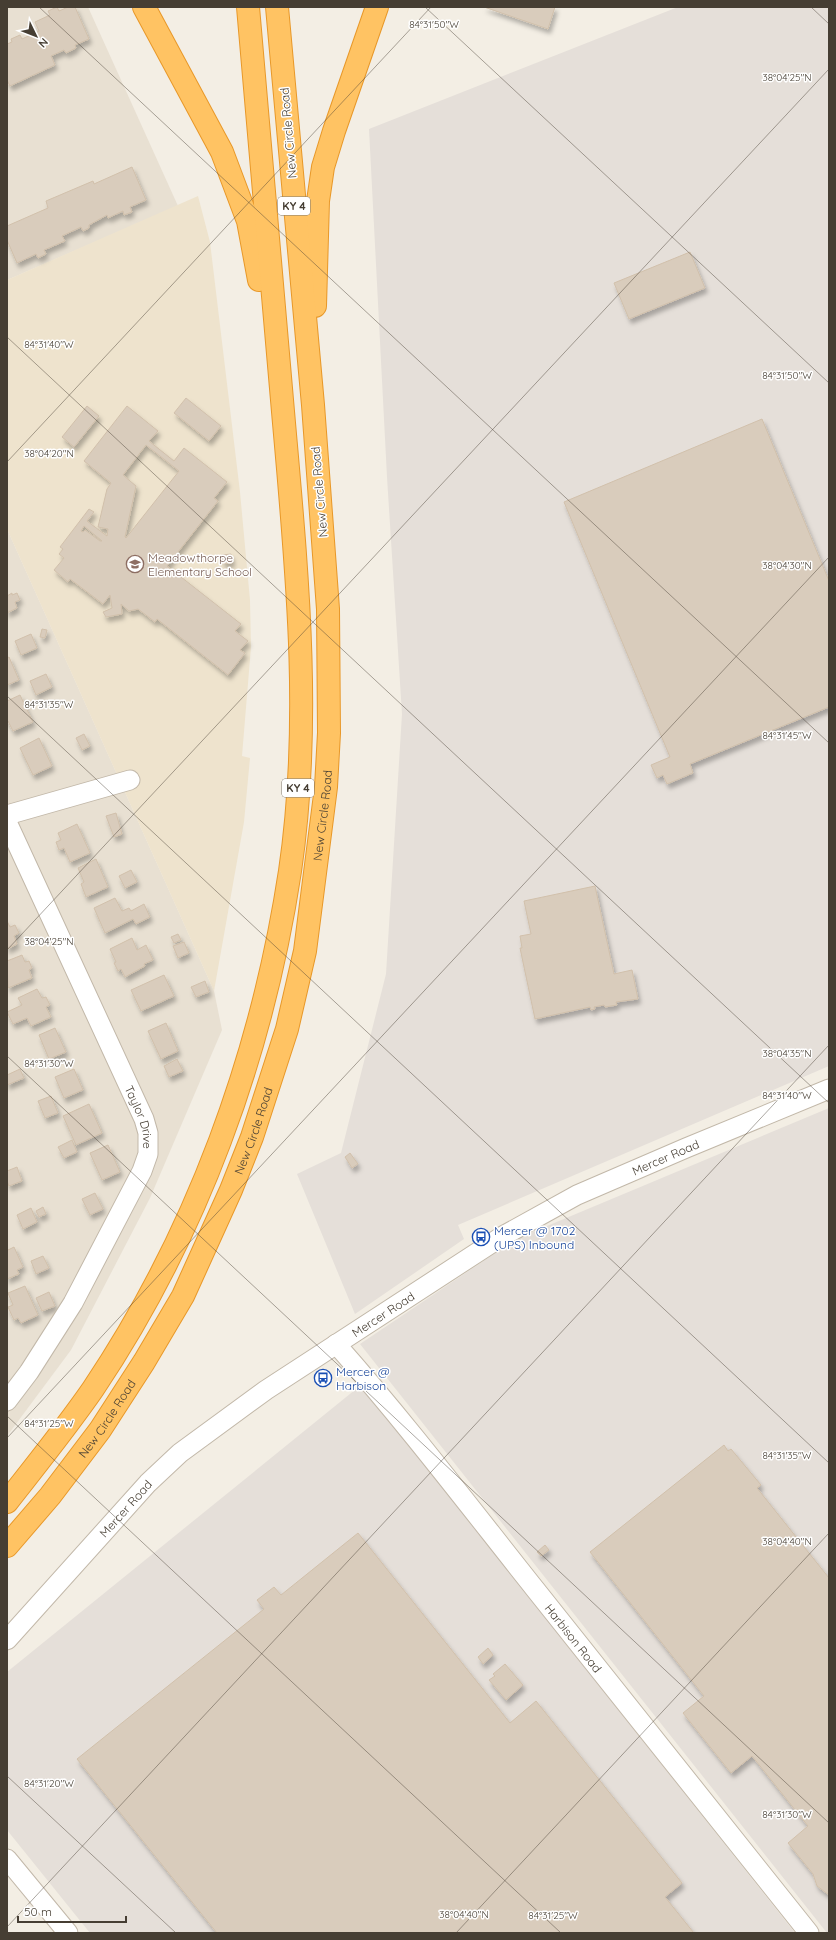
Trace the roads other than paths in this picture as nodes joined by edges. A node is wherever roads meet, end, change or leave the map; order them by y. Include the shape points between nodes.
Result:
1 (144, 7) edge
2 (248, 7) edge
3 (277, 7) edge
4 (377, 7) edge
5 (313, 405) junction
6 (284, 418) junction
7 (130, 780) dead end
8 (7, 815) edge
9 (7, 822) edge
10 (829, 1089) edge
11 (336, 1344) junction
12 (7, 1399) edge
13 (7, 1502) edge
14 (7, 1546) edge
15 (7, 1640) edge
16 (7, 1859) edge
17 (68, 1933) edge
18 (809, 1933) edge

1 - 6 highway via 211,131 242,201 248,221
2 - 6 highway, KY 4
3 - 5 highway, New Circle Road / KY 4
4 - 5 highway via 323,168 318,202
5 - 14 highway, New Circle Road / KY 4 via 328,609 329,733 326,787 305,951 287,1029 252,1138 183,1296 100,1430 50,1496
6 - 13 highway, KY 4 via 298,601 302,717 291,867 261,1015 216,1151 190,1215 160,1273 131,1327 93,1388 58,1438
7 - 8 street
9 - 12 street, Taylor Drive via 144,1119 148,1133 148,1154 142,1171 73,1303 29,1372
10 - 11 street, Mercer Road via 577,1195 501,1237
11 - 15 street, Mercer Road via 266,1390 180,1453 148,1483
11 - 18 street, Harbison Road via 420,1443
16 - 17 street

